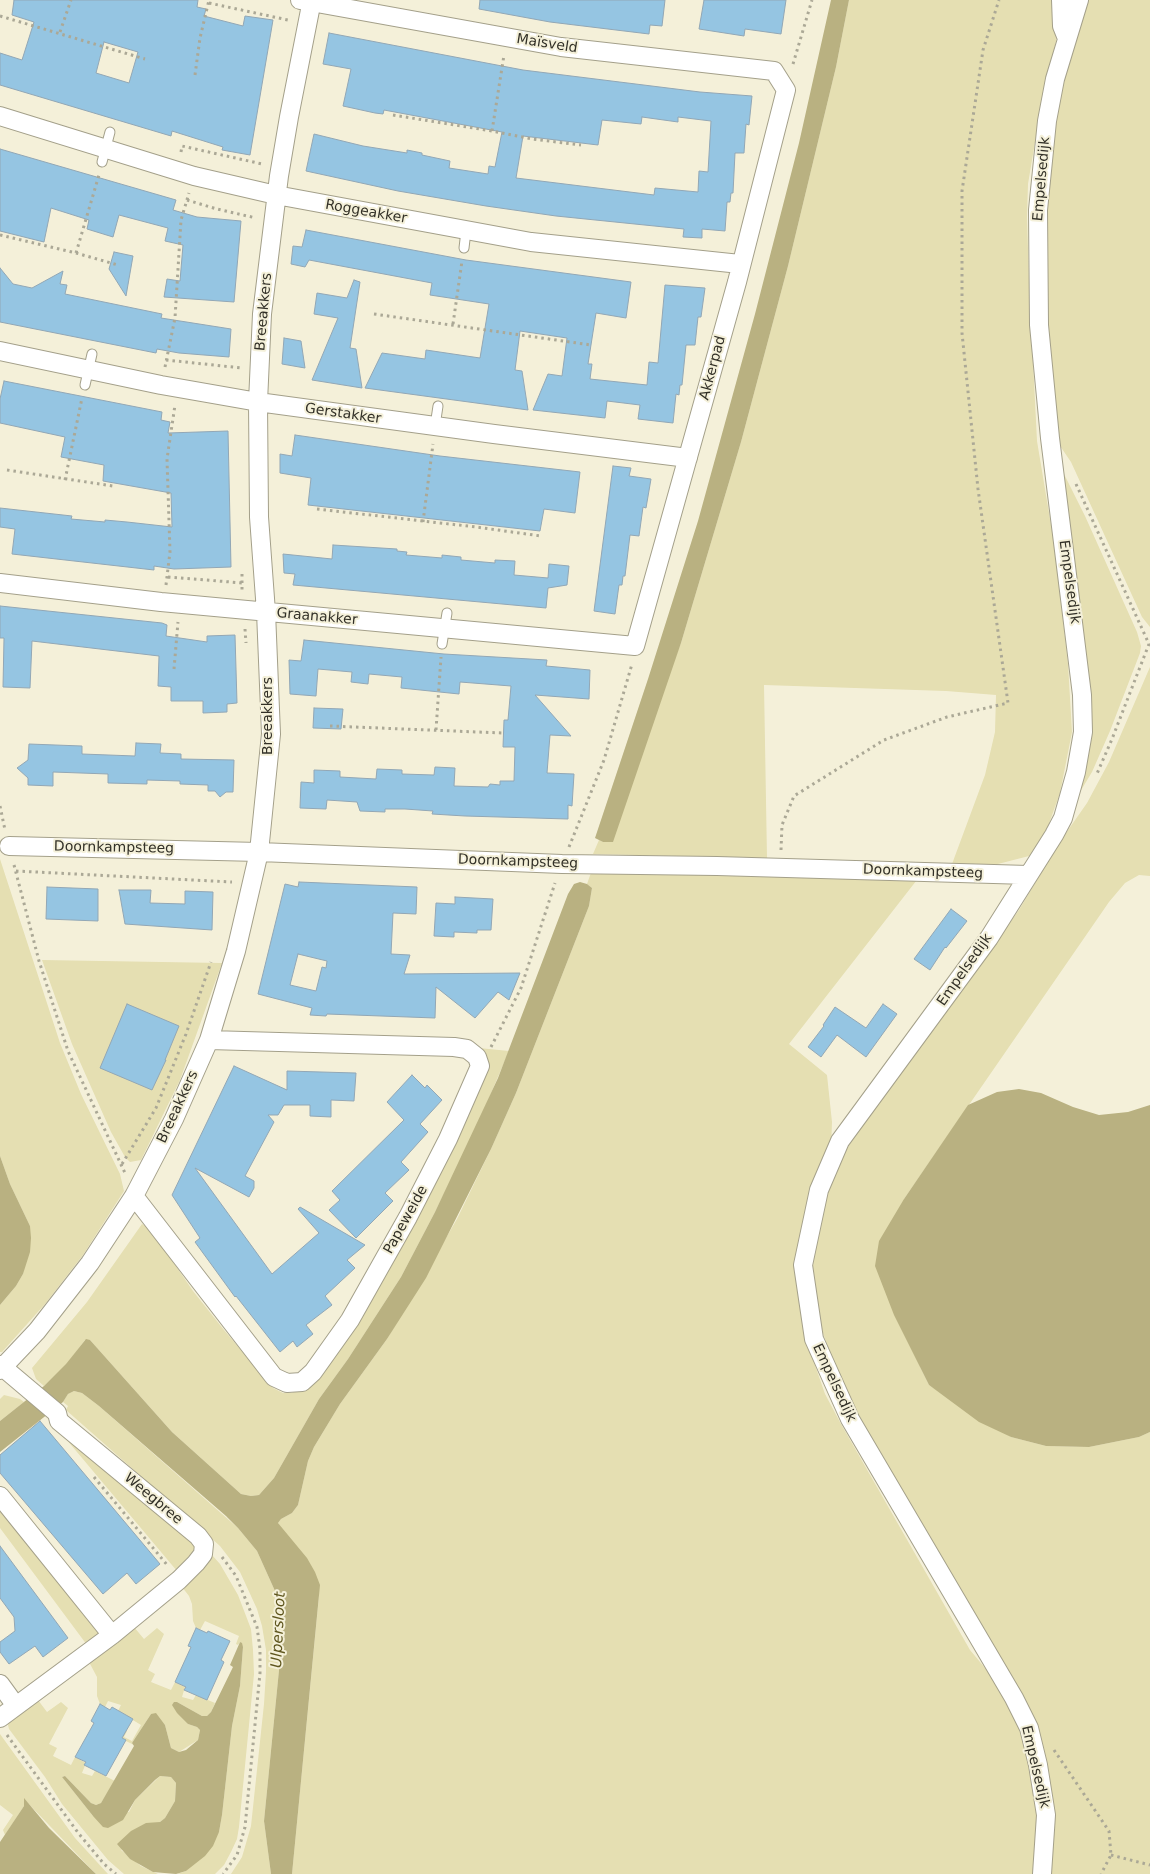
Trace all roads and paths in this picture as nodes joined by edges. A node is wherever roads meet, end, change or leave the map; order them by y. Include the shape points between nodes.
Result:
1 (71, 0) edge
2 (812, 0) edge
3 (999, 0) edge
4 (1061, 0) edge
5 (1079, 0) edge
6 (209, 1) edge
7 (308, 1) edge
8 (0, 16) edge
9 (60, 32) junction
10 (508, 38) junction
11 (1067, 38) junction
12 (145, 59) dead end
13 (195, 75) dead end
14 (786, 90) junction
15 (393, 115) dead end
16 (0, 116) edge
17 (492, 131) junction
18 (581, 145) dead end
19 (106, 148) junction
20 (194, 176) junction
21 (276, 196) junction
22 (466, 230) junction
23 (0, 235) edge
24 (464, 248) joint
25 (76, 253) junction
26 (740, 264) junction
27 (118, 265) dead end
28 (374, 314) dead end
29 (453, 324) junction
30 (591, 345) dead end
31 (0, 351) edge
32 (89, 370) junction
33 (170, 386) junction
34 (258, 402) junction
35 (438, 406) dead end
36 (435, 426) junction
37 (688, 458) junction
38 (7, 470) dead end
39 (65, 480) junction
40 (1075, 482) dead end
41 (113, 486) dead end
42 (317, 510) dead end
43 (423, 522) junction
44 (541, 536) dead end
45 (0, 583) edge
46 (161, 602) junction
47 (179, 604) junction
48 (266, 612) junction
49 (444, 629) junction
50 (1149, 644) edge
51 (635, 646) junction
52 (174, 669) dead end
53 (330, 726) dead end
54 (436, 730) junction
55 (502, 733) dead end
56 (1093, 783) dead end
57 (0, 806) edge
58 (573, 836) dead end
59 (9, 846) junction
60 (239, 851) junction
61 (259, 852) junction
62 (562, 864) junction
63 (780, 868) junction
64 (15, 871) junction
65 (1028, 875) junction
66 (232, 882) junction
67 (231, 891) dead end
68 (211, 960) dead end
69 (209, 1040) junction
70 (475, 1078) junction
71 (122, 1164) junction
72 (134, 1196) junction
73 (1, 1368) edge
74 (91, 1472) dead end
75 (0, 1496) edge
76 (204, 1544) junction
77 (179, 1580) junction
78 (112, 1635) junction
79 (0, 1684) edge
80 (16, 1706) junction
81 (3, 1725) edge
82 (1029, 1728) junction
83 (1111, 1854) junction
84 (1150, 1865) edge
85 (116, 1874) edge
86 (223, 1874) edge
87 (1042, 1874) edge
88 (1101, 1874) edge

1 - 9 path
2 - 14 path
3 - 63 path via 983,50 962,191 962,333 978,489 1008,703 947,717 884,740 794,796 782,825
4 - 11 street via 1062,26
5 - 11 street, Empelsedijk
6 - 7 path via 288,20
6 - 13 path
7 - 10 street, Maïsveld
7 - 21 street, Breeakkers
8 - 9 path
9 - 12 path
10 - 14 street, Maïsveld via 560,47 774,71
10 - 17 path
11 - 65 street, Empelsedijk via 1047,121 1038,210 1039,325 1081,685 1083,732 1063,818
14 - 26 street, Akkerpad
15 - 17 path
16 - 19 street, Roggeakker
17 - 18 path
19 - 20 street, Roggeakker
19 - 25 path
20 - 21 street, Roggeakker
20 - 33 path via 181,220
21 - 22 street, Roggeakker
21 - 34 street, Breeakkers via 262,314
22 - 24 lane
22 - 26 street, Roggeakker via 531,242
23 - 25 path
24 - 29 path
25 - 27 path
26 - 37 street, Akkerpad
28 - 29 path
29 - 30 path
31 - 32 street, Gerstakker
32 - 33 street, Gerstakker
32 - 39 path
33 - 34 street, Gerstakker
33 - 46 path via 167,459 170,552
34 - 36 street, Gerstakker
34 - 48 street, Breeakkers via 259,517
35 - 36 lane
36 - 37 street, Gerstakker
36 - 43 path
37 - 51 street, Akkerpad
38 - 39 path
39 - 41 path
40 - 50 path
42 - 43 path
43 - 44 path
45 - 46 street, Graanakker
46 - 47 street, Graanakker
47 - 48 street, Graanakker
47 - 52 path
48 - 49 street, Graanakker
48 - 61 street, Breeakkers via 271,734
49 - 51 street, Graanakker
49 - 54 path
50 - 56 path
51 - 58 path via 604,760
53 - 54 path
54 - 55 path
57 - 59 path
59 - 60 street, Doornkampsteeg
59 - 64 path
60 - 61 street, Doornkampsteeg
60 - 66 path
61 - 62 street, Doornkampsteeg
61 - 69 street, Breeakkers via 236,952
62 - 63 street, Doornkampsteeg
62 - 70 path via 520,988
63 - 65 street, Doornkampsteeg
64 - 66 path
64 - 71 path via 68,1051
65 - 82 street, Empelsedijk via 989,938 840,1141 819,1190 803,1265 814,1338 850,1419
66 - 67 path
68 - 71 path via 156,1108
69 - 70 street, Papeweide via 468,1049 477,1057 480,1066
69 - 72 street, Breeakkers via 174,1119
70 - 72 street, Papeweide via 448,1140 350,1320 302,1382 287,1383 274,1377
71 - 72 path
72 - 73 street, Breeakkers via 90,1263 37,1330
73 - 76 street, Weegbree via 57,1413 59,1421
74 - 77 path
75 - 78 street
76 - 77 street via 203,1554
76 - 86 path via 217,1551 236,1576 257,1628 260,1650 258,1704 245,1827 237,1855
77 - 78 street
78 - 80 street
79 - 80 street
80 - 81 street
81 - 85 path via 79,1834
82 - 83 path via 1056,1752 1109,1831
82 - 87 street, Empelsedijk via 1046,1816
83 - 84 path
83 - 88 path

